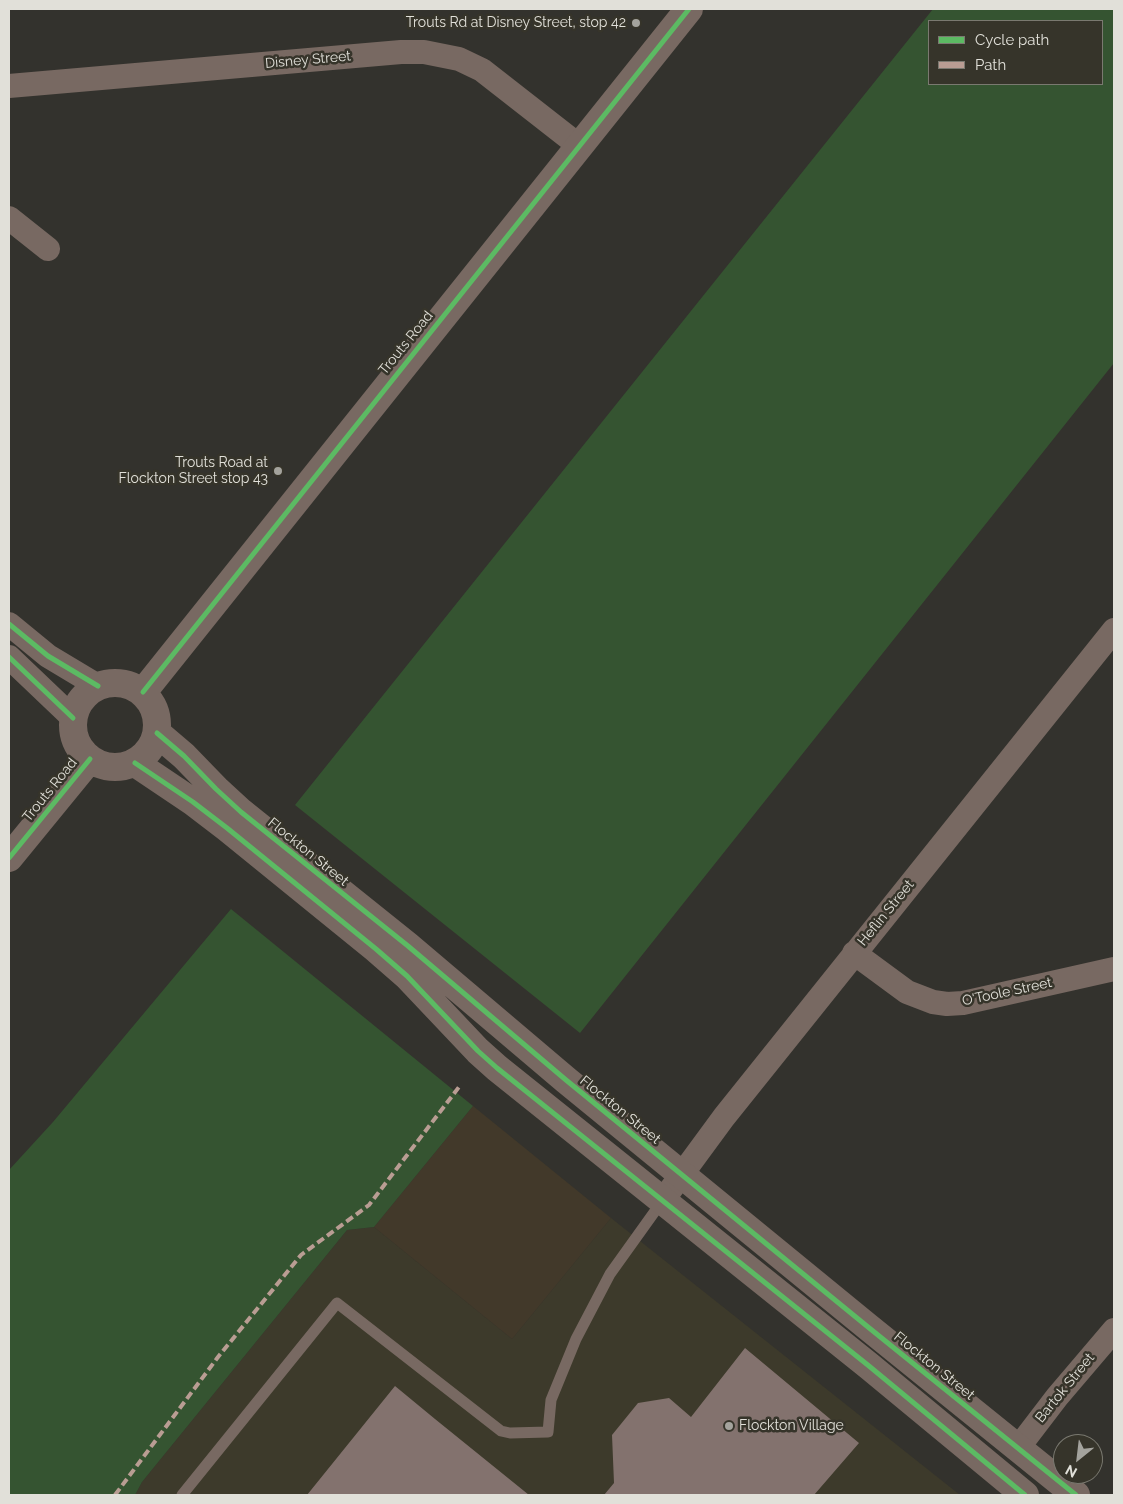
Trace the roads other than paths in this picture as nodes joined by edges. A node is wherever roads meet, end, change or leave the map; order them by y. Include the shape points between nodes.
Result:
1 (689, 9) edge
2 (9, 86) edge
3 (578, 145) junction
4 (9, 218) edge
5 (48, 249) dead end
6 (9, 624) edge
7 (1114, 630) edge
8 (9, 657) edge
9 (98, 686) junction
10 (143, 692) junction
11 (73, 718) junction
12 (157, 734) junction
13 (90, 759) junction
14 (135, 763) junction
15 (9, 858) edge
16 (854, 953) junction
17 (1114, 969) edge
18 (682, 1175) junction
19 (663, 1200) junction
20 (1114, 1330) edge
21 (1018, 1448) junction
22 (182, 1495) edge
23 (1025, 1495) edge
24 (1076, 1495) edge

1 - 3 street, Trouts Road
2 - 3 street, Disney Street via 424,52 459,59 482,70
3 - 10 street, Trouts Road
4 - 5 street
6 - 9 street via 48,656
7 - 16 street, Heflin Street
8 - 11 street
9 - 10 street via 121,682
9 - 11 street via 78,704
10 - 12 street via 156,711
11 - 13 street via 76,740
12 - 14 street via 153,746
12 - 18 street, Flockton Street via 241,812 408,946
13 - 14 street via 112,767
13 - 15 street, Trouts Road
14 - 19 street via 227,828 376,949 407,976 491,1063
16 - 17 street, O'Toole Street via 907,992 947,1004
16 - 18 street, Heflin Street
18 - 19 street, Heflin Street
18 - 21 street, Flockton Street
19 - 22 lane via 610,1274 576,1339 551,1400 548,1432 501,1431 337,1303
19 - 23 street
20 - 21 street, Bartok Street
21 - 24 street, Flockton Street

